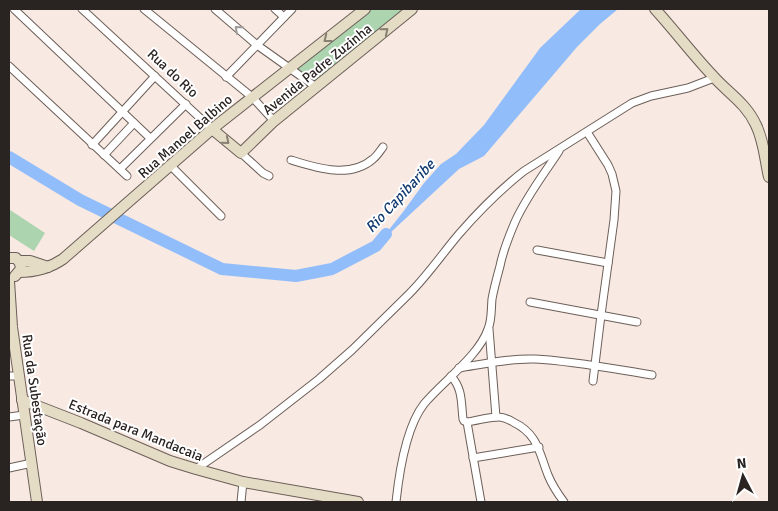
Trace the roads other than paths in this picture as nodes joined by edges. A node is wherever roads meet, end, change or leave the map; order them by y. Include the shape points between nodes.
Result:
1 (14, 9) edge
2 (82, 9) edge
3 (144, 9) edge
4 (215, 9) edge
5 (275, 9) edge
6 (292, 9) edge
7 (366, 9) edge
8 (412, 9) edge
9 (655, 9) edge
10 (284, 17) junction
11 (256, 44) junction
12 (9, 66) edge
13 (289, 69) junction
14 (155, 76) junction
15 (226, 77) junction
16 (714, 78) junction
17 (316, 87) junction
18 (252, 97) junction
19 (186, 104) junction
20 (122, 112) junction
21 (274, 122) junction
22 (134, 123) junction
23 (212, 129) junction
24 (587, 132) junction
25 (150, 138) junction
26 (92, 145) junction
27 (383, 147) dead end
28 (560, 149) junction
29 (240, 153) junction
30 (104, 155) junction
31 (291, 160) dead end
32 (171, 166) junction
33 (120, 169) junction
34 (769, 174) edge
35 (127, 176) dead end
36 (269, 176) dead end
37 (221, 216) dead end
38 (537, 250) dead end
39 (12, 258) edge
40 (608, 264) junction
41 (48, 266) junction
42 (19, 272) junction
43 (9, 276) edge
44 (9, 281) edge
45 (530, 302) dead end
46 (601, 315) junction
47 (637, 322) dead end
48 (10, 326) edge
49 (489, 329) junction
50 (492, 362) junction
51 (596, 366) junction
52 (459, 368) junction
53 (14, 376) edge
54 (451, 376) junction
55 (652, 376) dead end
56 (593, 381) dead end
57 (22, 400) junction
58 (24, 415) junction
59 (9, 417) edge
60 (496, 417) junction
61 (467, 422) junction
62 (538, 447) junction
63 (473, 458) junction
64 (32, 463) junction
65 (9, 468) edge
66 (196, 469) junction
67 (243, 482) junction
68 (330, 500) edge
69 (37, 502) edge
70 (241, 502) edge
71 (358, 502) edge
72 (396, 502) edge
73 (481, 502) edge
74 (564, 502) edge

1 - 20 street
2 - 14 street, Rua do Rio
3 - 15 street
11 -> 4 street
5 - 10 street
6 - 10 street
7 -> 13 street, Rua Manoel Balbino
17 -> 8 street, Avenida Padre Zuzinha
9 - 16 street
10 - 11 street
11 - 13 street
11 - 15 street
12 - 26 street
13 - 17 street
13 - 18 street, Rua Manoel Balbino
14 - 19 street, Rua do Rio
14 - 20 street
15 - 18 street
16 - 24 street via 632,103
16 - 34 street via 750,113 757,126
17 - 21 street, Avenida Padre Zuzinha
18 - 21 street
18 - 23 street, Rua Manoel Balbino
19 - 23 street, Rua do Rio
19 - 25 street
20 - 22 street
20 - 26 street
21 - 29 street, Avenida Padre Zuzinha
22 - 25 street
22 - 30 street
23 -> 29 street, Rua do Rio
23 - 32 street, Rua Manoel Balbino
24 - 28 street
24 - 40 street via 615,182
25 - 33 street
26 - 30 street
27 - 31 street via 372,160 356,168 336,171
28 - 49 street via 515,222 498,272
28 - 66 street via 511,181 460,233 421,282 336,364 267,420
29 - 36 street, Rua do Rio
30 - 33 street
32 - 37 street
32 - 41 street, Rua Manoel Balbino via 63,259
33 - 35 street
38 - 40 street
39 - 41 street
39 - 42 street via 21,266
40 - 46 street
41 - 42 street, Rua Manoel Balbino
42 - 43 street, Rua Manoel Balbino
44 - 48 street, Rua da Subestação
45 - 46 street
46 - 47 street
46 - 51 street
48 - 53 street, Rua da Subestação
49 - 50 street
49 - 52 street
50 - 51 street via 534,359
50 - 52 street
50 - 60 street
51 - 55 street
51 - 56 street
52 - 54 street
53 - 57 street, Rua da Subestação
54 - 61 street via 460,390 463,419
54 - 72 street via 418,414 399,471
57 - 58 street, Rua da Subestação
57 - 66 street, Estrada para Mandacaia
58 - 59 street
58 - 64 street, Rua da Subestação
60 - 61 street
60 - 62 street via 528,431
61 - 63 street
62 - 63 street
62 - 74 street via 550,479
63 - 73 street
64 - 65 street
64 - 69 street, Rua da Subestação
66 - 67 street, Estrada para Mandacaia
67 - 68 street, Estrada para Mandacaia
67 - 70 street
68 - 71 street, Estrada para Mandacaia

